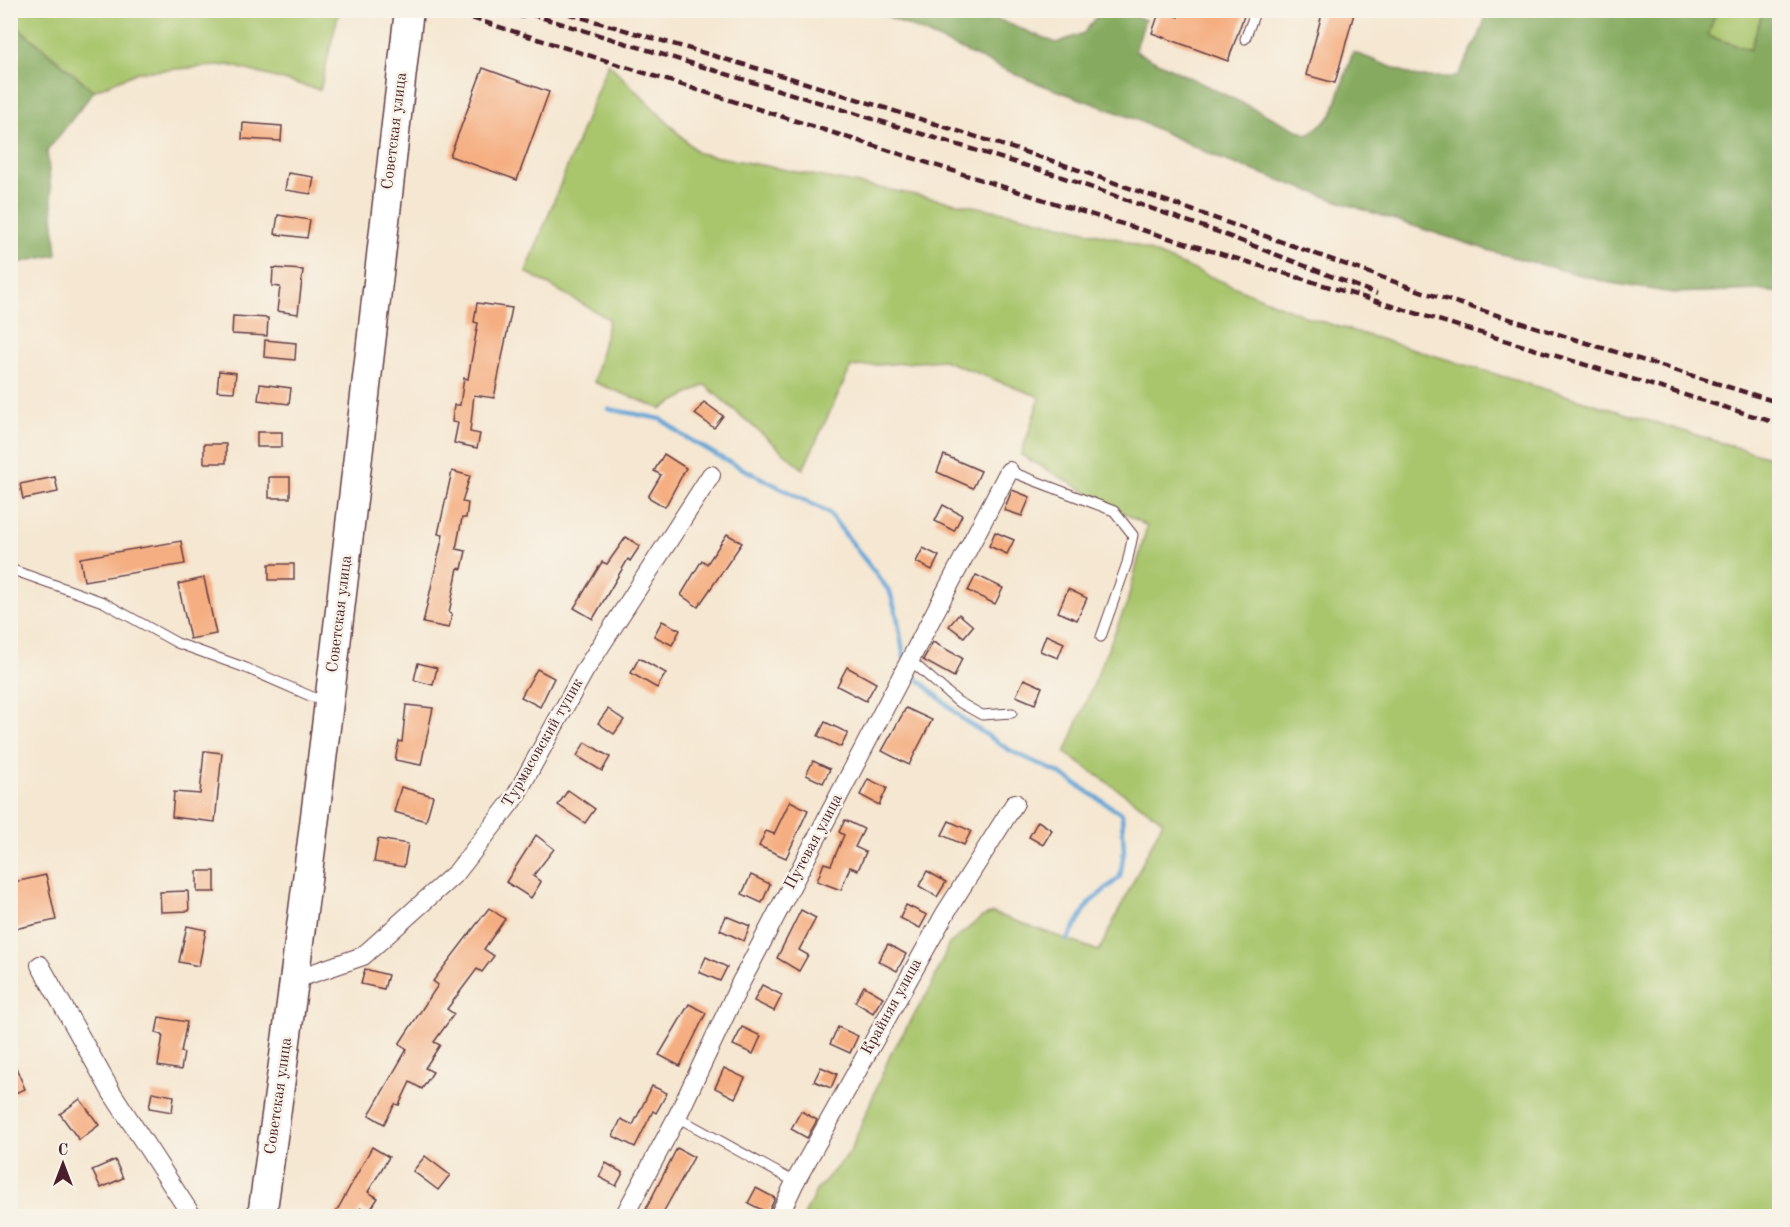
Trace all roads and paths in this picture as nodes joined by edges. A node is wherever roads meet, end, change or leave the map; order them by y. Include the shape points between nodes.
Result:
1 (409, 10) edge
2 (1256, 10) edge
3 (1245, 39) dead end
4 (1009, 471) joint
5 (711, 476) dead end
6 (10, 569) edge
7 (1101, 637) dead end
8 (907, 666) junction
9 (329, 704) junction
10 (1012, 713) dead end
11 (1015, 803) dead end
12 (40, 965) dead end
13 (296, 979) junction
14 (677, 1117) junction
15 (795, 1182) junction
16 (192, 1216) edge
17 (262, 1216) edge
18 (624, 1216) edge
19 (779, 1216) edge

1 - 9 main road, Советская улица
2 - 3 lane
4 - 7 lane via 1114,511 1133,535
4 - 8 street, Путевая улица
5 - 13 street, Турмасовский тупик via 585,670 515,797 457,872 363,956
6 - 9 lane via 103,602 177,643
8 - 10 lane via 982,715
8 - 14 street, Путевая улица via 740,984
9 - 13 main road, Советская улица
11 - 15 street, Крайняя улица via 946,912
12 - 16 street via 112,1093
13 - 17 main road, Советская улица
14 - 15 lane
14 - 18 street, Путевая улица
15 - 19 street, Крайняя улица

